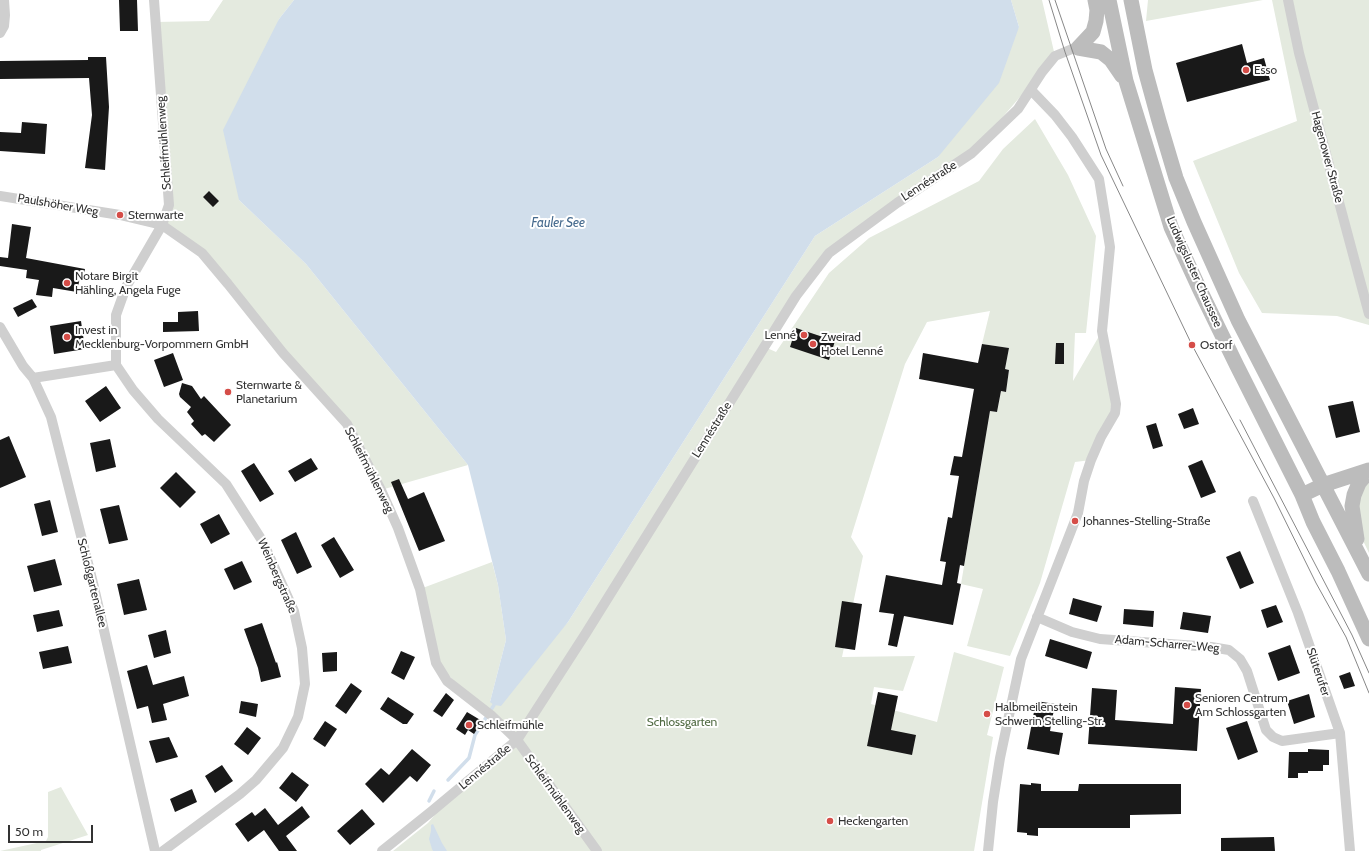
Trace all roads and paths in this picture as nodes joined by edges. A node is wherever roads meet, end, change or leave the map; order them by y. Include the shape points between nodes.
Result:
1 (4, 0) edge
2 (154, 0) edge
3 (1095, 0) edge
4 (1109, 0) edge
5 (1131, 0) edge
6 (1288, 0) edge
7 (0, 33) edge
8 (1078, 48) junction
9 (1126, 81) junction
10 (1031, 90) junction
11 (0, 196) edge
12 (162, 225) junction
13 (1369, 314) edge
14 (0, 327) edge
15 (116, 365) junction
16 (33, 378) junction
17 (1369, 470) edge
18 (1323, 485) junction
19 (1302, 495) junction
20 (1253, 501) dead end
21 (1361, 557) junction
22 (1369, 574) edge
23 (1037, 617) junction
24 (1369, 639) edge
25 (1340, 733) junction
26 (517, 740) junction
27 (155, 851) edge
28 (162, 851) edge
29 (382, 851) edge
30 (597, 851) edge
31 (988, 851) edge
32 (1350, 851) edge

1 - 7 street via 4,26
2 - 12 street, Schleifmühlenweg via 169,205
3 - 8 street via 1097,10 1093,32
4 - 9 street, Ludwigsluster Chaussee
5 - 18 street, Ludwigsluster Chaussee via 1146,70 1176,178 1238,320
6 - 13 street, Hagenower Straße via 1299,53
8 - 9 street via 1101,52 1111,60
8 - 10 street, Lennéstraße via 1055,56
9 - 19 street, Ludwigsluster Chaussee via 1171,227
10 - 23 street via 1072,137 1099,179 1110,247 1102,331 1116,404 1115,414 1091,460 1078,513
10 - 26 street, Lennéstraße via 1018,109 972,154 897,202 828,253 796,296
11 - 12 street, Paulshöher Weg via 120,215
12 - 15 street via 126,287 116,315
12 - 26 street, Schleifmühlenweg via 202,253 283,353 347,424 398,528 420,589 436,663 447,681 492,716
14 - 16 street, Schloßgartenallee
15 - 16 street
15 - 28 street, Weinbergstraße via 158,419 226,484 263,542 294,611 302,648 305,684 298,717 283,748 256,780 240,794
16 - 27 street, Schloßgartenallee via 51,417 93,583
17 - 18 street
17 - 21 street via 1359,483 1352,506
18 - 19 street
18 - 21 street, Ludwigsluster Chaussee
19 - 24 street, Ludwigsluster Chaussee
20 - 25 street, Slüterufer via 1298,613
21 - 22 street, Ludwigsluster Chaussee
23 - 25 street, Adam-Scharrer-Weg via 1072,632 1100,639 1229,650 1240,659 1247,671 1266,730 1273,737 1282,741
23 - 31 street via 1021,659 1004,736
25 - 32 street, Slüterufer
26 - 29 street, Lennéstraße
26 - 30 street, Schleifmühlenweg

